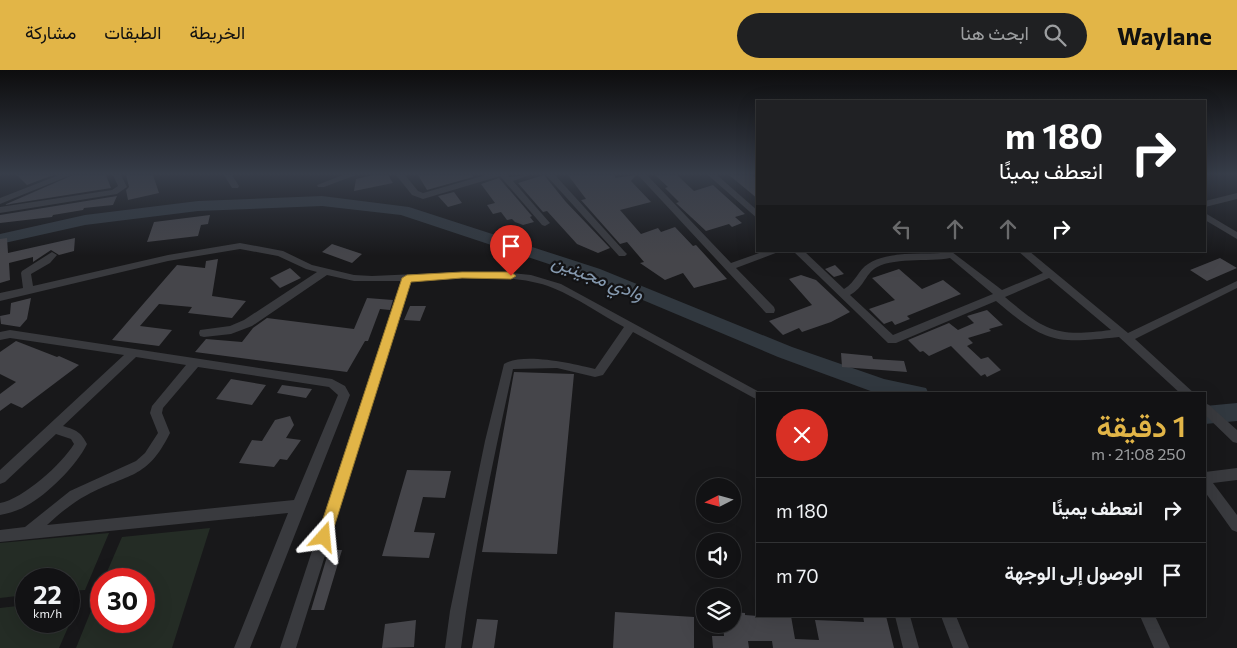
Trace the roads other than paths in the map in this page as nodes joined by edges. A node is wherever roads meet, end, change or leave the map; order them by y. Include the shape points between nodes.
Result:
1 (51, 202) edge
2 (526, 202) edge
3 (575, 202) edge
4 (668, 202) edge
5 (742, 202) edge
6 (748, 207) junction
7 (0, 210) edge
8 (756, 210) edge
9 (756, 214) edge
10 (1206, 217) edge
11 (545, 223) dead end
12 (1237, 236) edge
13 (773, 252) edge
14 (799, 252) edge
15 (1024, 252) edge
16 (949, 253) edge
17 (622, 254) dead end
18 (52, 255) dead end
19 (730, 267) junction
20 (324, 272) junction
21 (1050, 274) junction
22 (407, 278) junction
23 (1237, 284) edge
24 (28, 289) junction
25 (843, 294) junction
26 (999, 295) junction
27 (0, 297) edge
28 (770, 310) dead end
29 (631, 326) junction
30 (204, 333) dead end
31 (0, 336) edge
32 (1124, 336) junction
33 (134, 353) junction
34 (195, 362) junction
35 (1187, 392) edge
36 (756, 395) edge
37 (1206, 409) edge
38 (53, 428) junction
39 (1237, 438) edge
40 (1237, 474) edge
41 (0, 478) edge
42 (1206, 480) edge
43 (1206, 481) edge
44 (298, 506) junction
45 (0, 509) edge
46 (1237, 526) edge
47 (28, 533) junction
48 (0, 536) edge
49 (902, 617) edge
50 (948, 617) edge
51 (1147, 617) edge
52 (242, 648) edge
53 (288, 648) edge
54 (453, 648) edge
55 (911, 648) edge
56 (961, 648) edge
57 (1162, 648) edge

1 - 7 street
2 - 11 street
3 - 17 street
4 - 19 street
5 - 6 street
6 - 8 street
6 - 9 street
10 - 12 street
13 - 19 street
14 - 25 street
15 - 21 street
16 - 25 street via 936,258 875,264 866,271 859,284
16 - 26 street
18 - 24 street via 47,262 26,273
19 - 28 street
20 - 22 street via 372,280
20 - 24 street via 280,253 240,246 168,258
20 - 30 street via 248,323 231,330
21 - 26 street
21 - 32 street
22 - 29 street via 462,275 531,278 557,286
22 - 53 street
23 - 32 street
24 - 27 street
25 - 26 street via 892,340
26 - 32 street via 1032,325 1049,334 1065,337
29 - 36 street
29 - 54 street via 599,372 557,364 508,367
31 - 33 street via 10,334
32 - 35 street
33 - 34 street
33 - 38 street
34 - 44 street via 332,384 341,389 344,395
34 - 47 street via 158,406 156,413 164,434 158,449 141,466 70,498
37 - 39 street
38 - 41 street
38 - 45 street via 75,436 81,444 77,451 29,498 16,507
40 - 42 street
43 - 46 street
44 - 47 street
44 - 52 street
47 - 48 street
49 - 55 street
50 - 56 street
51 - 57 street

